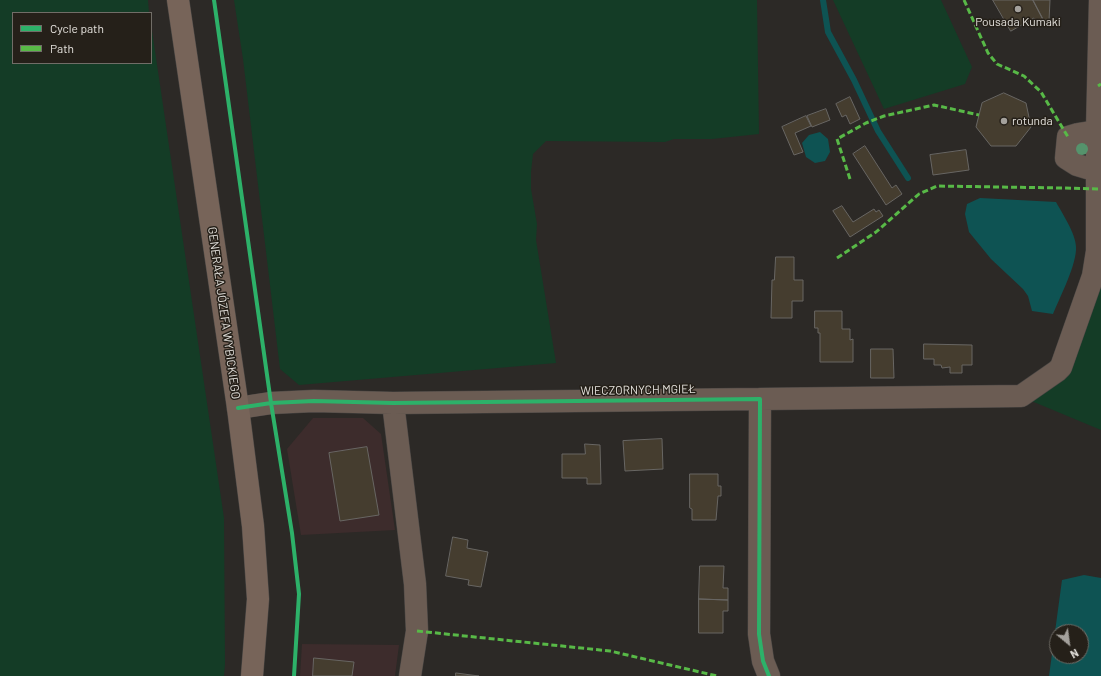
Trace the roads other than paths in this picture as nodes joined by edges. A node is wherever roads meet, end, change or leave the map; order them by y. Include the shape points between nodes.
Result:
1 (178, 0) edge
2 (1100, 0) edge
3 (1097, 131) junction
4 (1097, 171) junction
5 (760, 399) junction
6 (393, 403) junction
7 (238, 408) junction
8 (252, 676) edge
9 (410, 676) edge
10 (769, 676) edge

1 - 7 main road, GENERAŁA JÓZEFA WYBICKIEGO
2 - 3 street, WIECZORNYCH MGIEŁ
3 - 4 street, WIECZORNYCH MGIEŁ
3 - 4 street via 1068,138 1066,158 1077,165
4 - 5 street, WIECZORNYCH MGIEŁ via 1097,251 1093,276 1061,367 1025,394
5 - 6 street, WIECZORNYCH MGIEŁ
5 - 10 street via 759,634 763,660
6 - 7 street, WIECZORNYCH MGIEŁ via 314,401
6 - 9 street via 415,584 417,631
7 - 8 main road, GENERAŁA JÓZEFA WYBICKIEGO via 253,526 258,599

